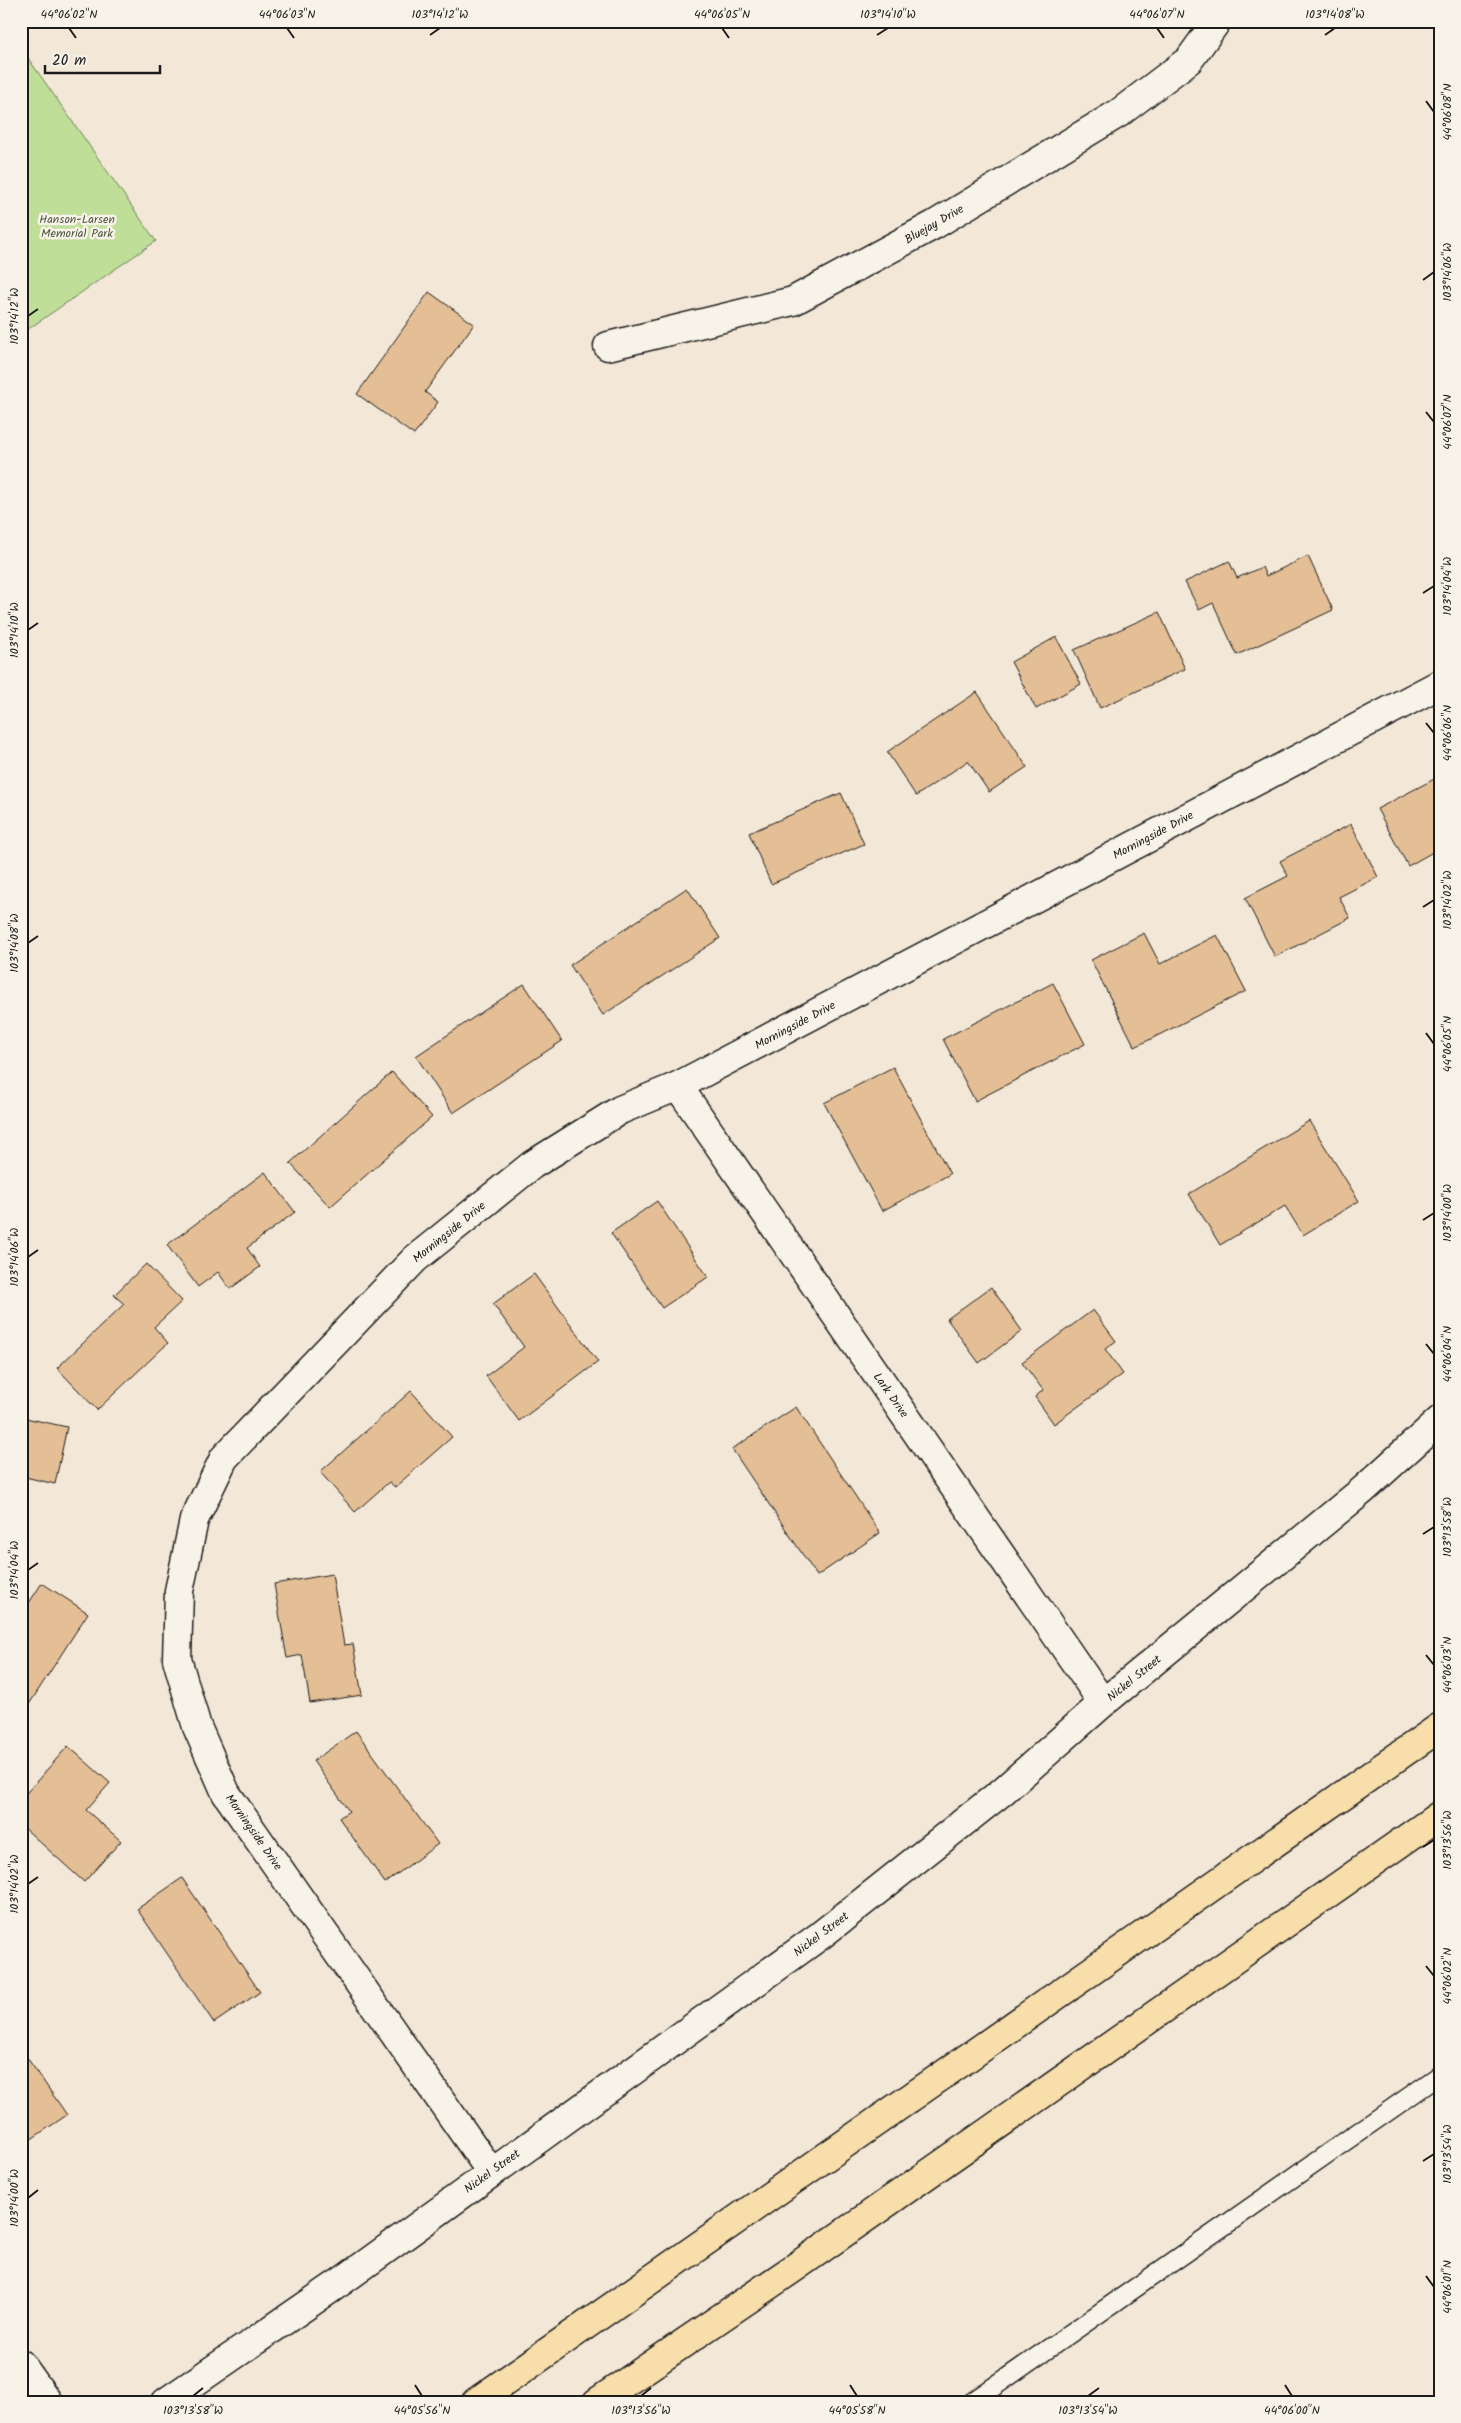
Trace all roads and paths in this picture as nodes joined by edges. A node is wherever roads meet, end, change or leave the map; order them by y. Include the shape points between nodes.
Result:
1 (1217, 21) edge
2 (608, 346) dead end
3 (1440, 684) edge
4 (678, 1086) junction
5 (1440, 1420) edge
6 (1103, 1703) junction
7 (1440, 1727) edge
8 (1440, 1815) edge
9 (1440, 2075) edge
10 (491, 2172) junction
11 (21, 2364) edge
12 (48, 2402) edge
13 (166, 2402) edge
14 (476, 2402) edge
15 (597, 2402) edge
16 (972, 2402) edge

1 - 2 street, Bluejay Drive via 1189,60 1119,113 934,224 794,301
3 - 4 street, Morningside Drive
4 - 6 street, Lark Drive
4 - 10 street, Morningside Drive via 620,1110 532,1165 415,1259 224,1458 194,1520 179,1591 177,1658 197,1728 226,1793
5 - 6 street, Nickel Street via 1363,1490
6 - 10 street, Nickel Street via 1003,1791 821,1935
7 - 14 highway
8 - 15 highway via 794,2268
9 - 16 lane
10 - 13 street, Nickel Street via 342,2281
11 - 12 street

